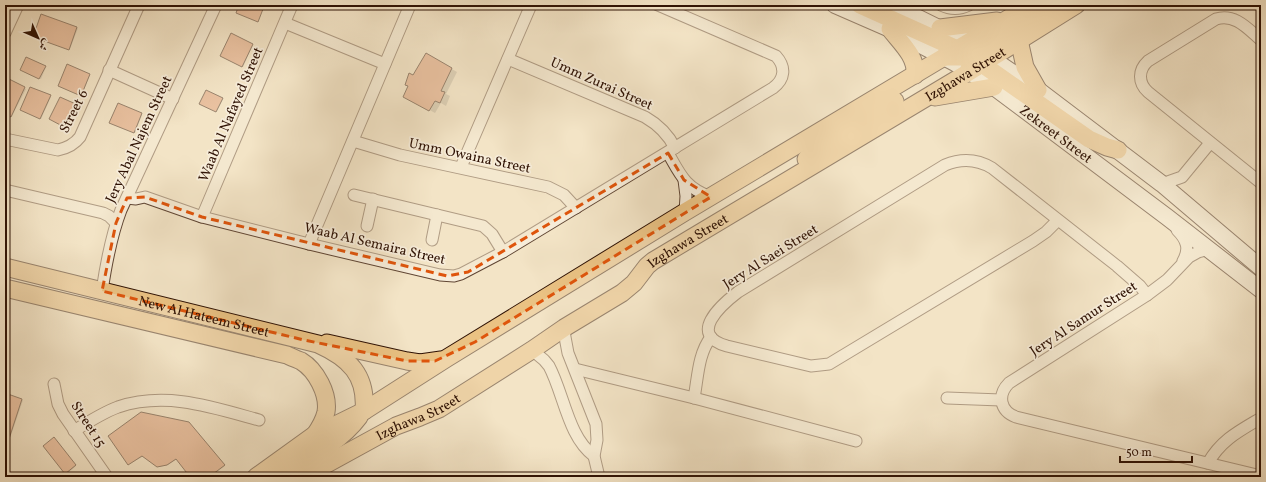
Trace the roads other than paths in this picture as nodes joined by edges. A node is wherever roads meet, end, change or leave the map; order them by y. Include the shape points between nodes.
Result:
1 (18, 5) edge
2 (138, 5) edge
3 (216, 5) edge
4 (292, 5) edge
5 (410, 5) edge
6 (531, 5) edge
7 (658, 5) edge
8 (835, 5) edge
9 (860, 5) edge
10 (892, 5) edge
11 (941, 5) edge
12 (969, 5) edge
13 (1050, 5) edge
14 (1076, 5) edge
15 (1024, 7) edge
16 (1006, 20) junction
17 (285, 23) junction
18 (940, 28) junction
19 (890, 29) junction
20 (5, 33) edge
21 (1019, 40) junction
22 (1261, 40) edge
23 (968, 57) junction
24 (508, 59) junction
25 (385, 64) junction
26 (109, 70) junction
27 (915, 75) junction
28 (994, 87) junction
29 (1038, 90) junction
30 (173, 99) junction
31 (925, 99) junction
32 (5, 139) edge
33 (353, 141) junction
34 (1210, 143) junction
35 (671, 150) junction
36 (1118, 150) junction
37 (461, 168) junction
38 (1182, 177) junction
39 (790, 179) junction
40 (684, 180) junction
41 (1261, 183) edge
42 (1162, 184) junction
43 (133, 185) junction
44 (5, 190) edge
45 (354, 195) dead end
46 (145, 197) junction
47 (127, 198) junction
48 (711, 198) junction
49 (373, 199) junction
50 (1179, 199) junction
51 (576, 208) junction
52 (685, 212) junction
53 (437, 215) junction
54 (1167, 216) junction
55 (202, 217) junction
56 (1058, 220) junction
57 (116, 223) junction
58 (367, 226) dead end
59 (432, 240) dead end
60 (309, 244) junction
61 (1210, 249) junction
62 (503, 252) junction
63 (1183, 261) junction
64 (5, 267) edge
65 (1261, 268) edge
66 (5, 288) edge
67 (1261, 290) edge
68 (102, 291) junction
69 (1147, 295) junction
70 (564, 328) junction
71 (711, 337) junction
72 (304, 340) junction
73 (532, 350) junction
74 (447, 358) junction
75 (575, 368) junction
76 (54, 384) dead end
77 (694, 398) junction
78 (948, 398) dead end
79 (1001, 400) junction
80 (364, 410) junction
81 (1261, 418) edge
82 (259, 420) dead end
83 (74, 431) junction
84 (313, 436) junction
85 (856, 441) dead end
86 (594, 456) junction
87 (1208, 463) junction
88 (1261, 476) edge
89 (107, 477) edge
90 (256, 477) edge
91 (276, 477) edge
92 (303, 477) edge
93 (599, 477) edge

1 - 20 street
2 - 26 street, Street 6
3 - 30 street, Jery Abal Najem Street
4 - 17 street, Waab Al Nafayed Street
5 - 25 street
6 - 24 street
7 - 35 street, Waab Al Semaira Street via 771,53 780,60 784,70 781,81 773,88
8 - 19 main road, Zekreet Street
9 - 23 main road
10 - 18 main road, Zekreet Street
11 - 12 street via 952,9
13 - 23 main road
14 - 21 main road, Izghawa Street
15 - 16 main road, Izghawa Street
16 - 18 main road
16 - 23 main road, Izghawa Street
17 - 25 street
17 - 55 street, Waab Al Nafayed Street
18 - 23 main road, Zekreet Street
19 - 23 main road, Zekreet Street
19 - 27 main road via 912,58 916,67
21 - 23 main road, Izghawa Street
21 - 29 main road via 1025,67
22 - 34 street via 1238,21 1220,17 1148,61 1141,71 1141,83 1145,90
23 - 27 main road, Izghawa Street
23 - 28 main road, Zekreet Street
23 - 29 main road, Zekreet Street
23 - 31 main road, Izghawa Street
23 - 36 main road via 1089,139
23 - 39 main road via 815,151
24 - 35 street, Umm Zurai Street via 645,117 666,134
24 - 37 street
25 - 33 street
26 - 30 street
26 - 32 street, Street 6 via 80,136 70,146 51,150
27 - 48 main road, Izghawa Street
28 - 31 main road
28 - 54 main road, Zekreet Street
29 - 36 main road, Zekreet Street
30 - 43 street, Jery Abal Najem Street
31 - 39 main road, Izghawa Street
33 - 37 street, Umm Owaina Street via 400,155
33 - 60 street
34 - 38 street
34 - 41 street
35 - 40 street
35 - 51 street, Waab Al Semaira Street
36 - 42 main road, Zekreet Street
37 - 51 street, Umm Owaina Street via 554,189
38 - 42 street
38 - 50 street
39 - 70 main road, Izghawa Street via 646,266 629,289
40 - 48 street via 693,189
40 - 52 street
42 - 50 main road, Zekreet Street
43 - 46 street, Waab Al Semaira Street
43 - 47 street, Jery Abal Najem Street
44 - 57 street via 102,213
45 - 49 street
46 - 47 street, Waab Al Semaira Street
46 - 55 street, Waab Al Semaira Street
47 - 57 street, Jery Abal Najem Street
48 - 52 main road, Izghawa Street
49 - 53 street
49 - 58 street
50 - 65 main road, Zekreet Street
51 - 62 street, Waab Al Semaira Street
52 - 74 main road, Izghawa Street
53 - 59 street
53 - 62 street via 483,226 492,234
54 - 61 main road, Zekreet Street
54 - 63 street via 1186,242 1187,251
55 - 60 street, Waab Al Semaira Street
56 - 69 street, Jery Al Saei Street via 1128,276
56 - 71 street via 1033,241 829,364 805,365 721,345
56 - 71 street, Jery Al Saei Street via 986,165 973,160 952,163 738,292 711,317 708,329
57 - 68 street, Jery Abal Najem Street
60 - 62 street, Waab Al Semaira Street via 447,276 468,272
61 - 63 street, Jery Al Samur Street
61 - 67 main road, Zekreet Street
63 - 69 street, Jery Al Samur Street via 1167,280
64 - 68 main road, New Al Hateem Street
66 - 84 main road, New Al Hateem Street via 287,355 301,361 318,380 324,391 326,403 324,420
68 - 72 main road, New Al Hateem Street
69 - 79 street, Jery Al Samur Street via 1009,383 1003,391
70 - 73 main road, Izghawa Street
70 - 75 street via 566,345
71 - 77 street via 702,355
72 - 74 main road via 420,363
72 - 80 main road, New Al Hateem Street via 330,350 350,364 362,384
73 - 86 street via 549,366 578,438
73 - 92 main road, Izghawa Street via 439,409 396,426
74 - 80 main road, Izghawa Street
75 - 77 street
75 - 86 street via 596,424 598,440
76 - 83 street, Street 15 via 58,404
77 - 85 street
78 - 79 street
79 - 87 street via 1004,409 1016,417
80 - 84 main road, Izghawa Street
80 - 91 main road via 343,435
81 - 87 street via 1224,442
82 - 83 street via 190,402 150,400 116,408
83 - 89 street, Street 15
84 - 90 main road, Izghawa Street
86 - 93 street
87 - 88 street

